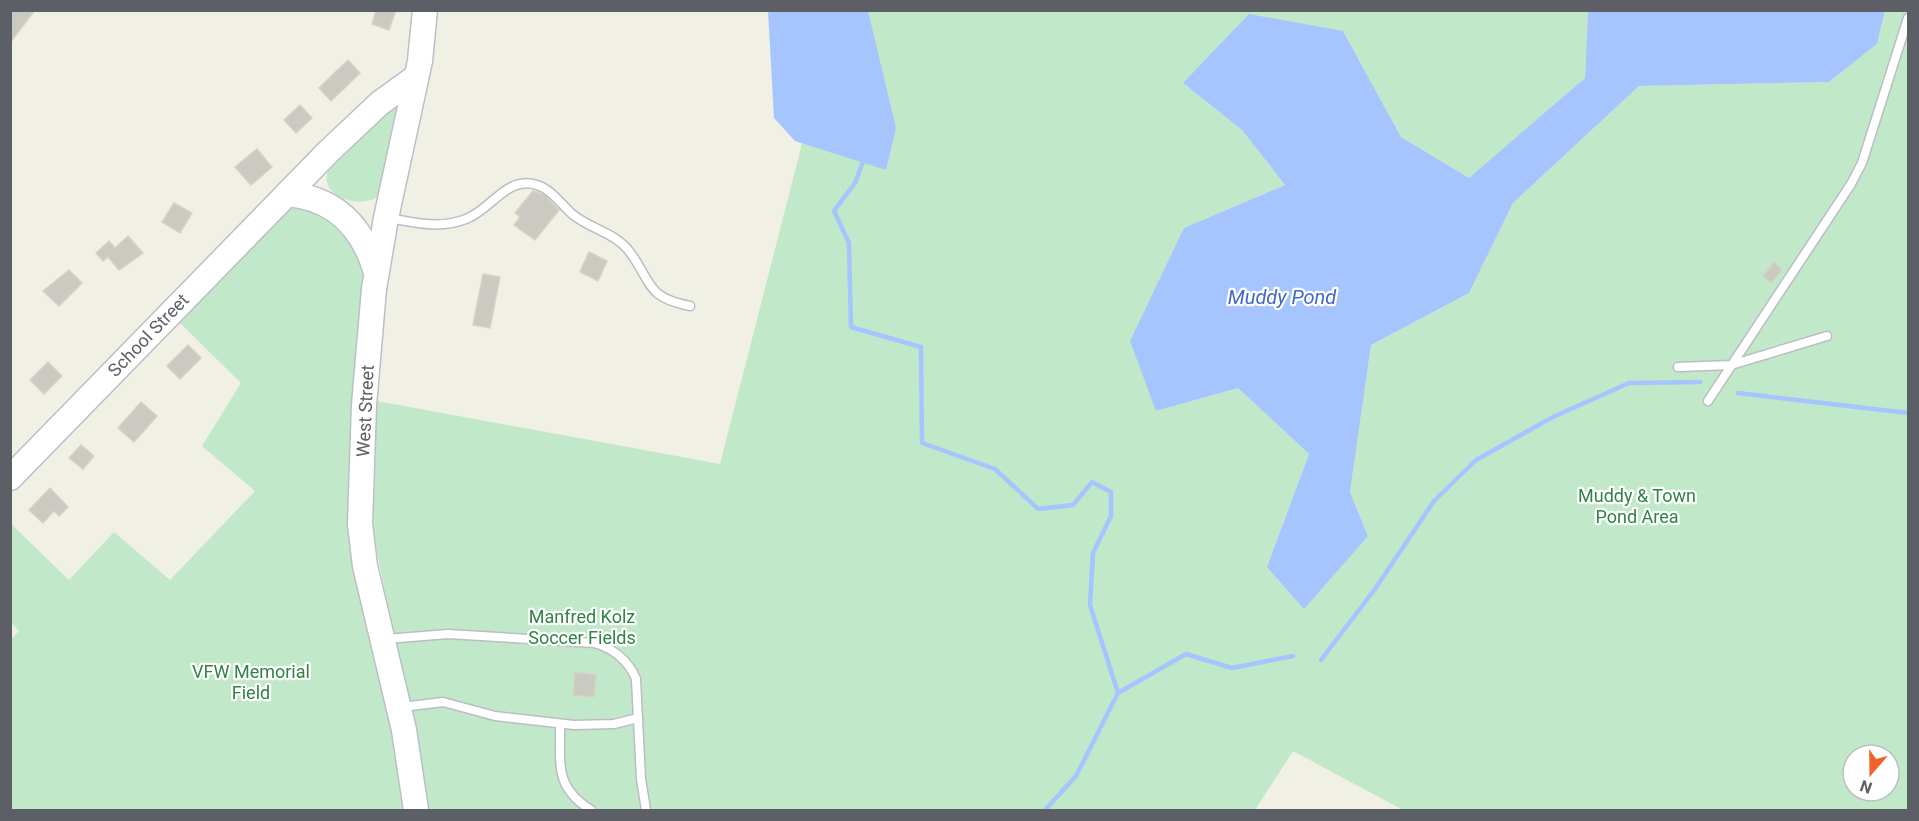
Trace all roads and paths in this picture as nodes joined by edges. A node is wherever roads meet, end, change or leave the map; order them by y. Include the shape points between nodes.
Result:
1 (425, 10) edge
2 (1908, 18) edge
3 (416, 77) junction
4 (287, 194) junction
5 (386, 218) junction
6 (376, 272) junction
7 (690, 306) dead end
8 (1827, 336) dead end
9 (1731, 365) junction
10 (1678, 367) dead end
11 (1707, 401) dead end
12 (10, 478) edge
13 (382, 639) junction
14 (399, 708) junction
15 (638, 718) junction
16 (560, 724) junction
17 (416, 810) edge
18 (591, 810) edge
19 (646, 810) edge

1 - 3 street, West Street
2 - 9 lane via 1862,162 1851,184
3 - 4 street, School Street via 380,103
3 - 5 street, West Street
4 - 6 street via 317,200 341,213 360,234
4 - 12 street, School Street
5 - 6 street, West Street
5 - 7 lane via 447,224 485,209 503,192 522,182 539,186 584,222 612,234 629,250 659,296
6 - 13 street, West Street via 364,405 360,524 364,566
8 - 9 lane
9 - 10 lane
9 - 11 lane
13 - 14 street, West Street
13 - 15 lane via 448,634 597,643 631,668 637,682
14 - 16 lane via 443,702 495,716
14 - 17 street, West Street
15 - 16 lane via 594,725
15 - 19 lane
16 - 18 lane via 563,784

